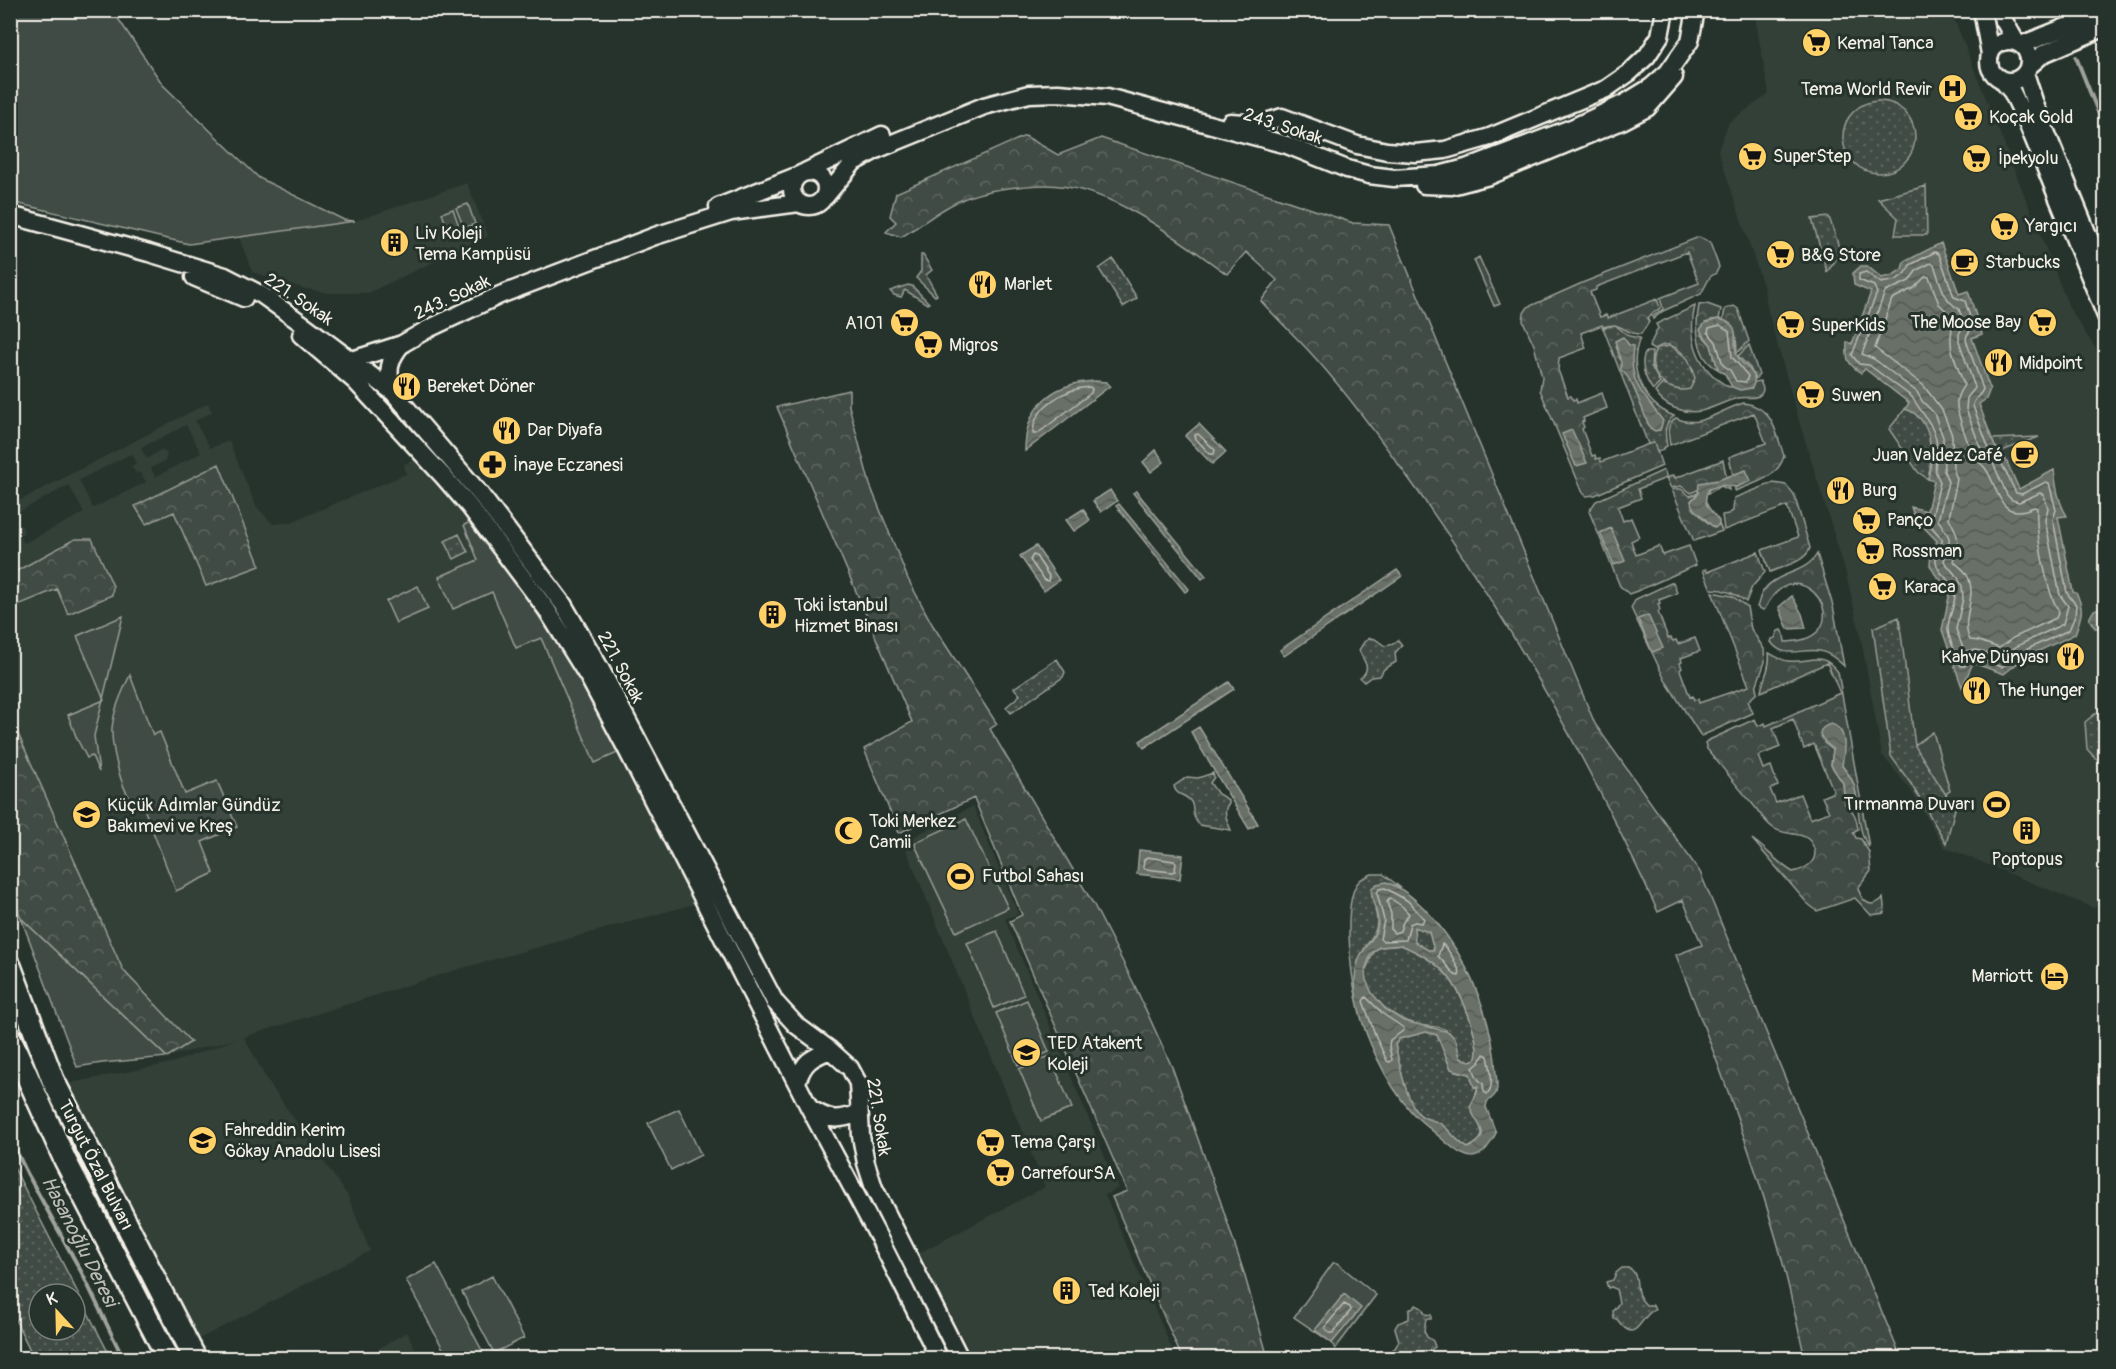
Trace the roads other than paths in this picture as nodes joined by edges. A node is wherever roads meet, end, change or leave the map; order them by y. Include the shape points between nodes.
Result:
1 (1665, 10) edge
2 (1696, 10) edge
3 (1982, 10) edge
4 (1998, 10) edge
5 (2106, 11) edge
6 (2106, 27) edge
7 (2018, 43) junction
8 (1990, 54) junction
9 (2026, 70) junction
10 (2000, 78) junction
11 (802, 173) junction
12 (825, 197) junction
13 (799, 203) junction
14 (10, 215) edge
15 (10, 227) edge
16 (654, 236) junction
17 (2106, 279) edge
18 (2106, 316) edge
19 (402, 344) junction
20 (352, 360) junction
21 (393, 392) junction
22 (10, 966) edge
23 (10, 1038) edge
24 (830, 1050) junction
25 (797, 1082) junction
26 (809, 1107) junction
27 (859, 1113) junction
28 (168, 1359) edge
29 (195, 1359) edge
30 (939, 1359) edge
31 (960, 1359) edge

1 - 11 street, 243. Sokak via 1660,36 1647,56 1606,89 1490,137 1445,150 1387,151 1357,145 1282,117 1260,124 1236,123 1117,89 1035,84 1005,88 952,106
2 - 12 street, 243. Sokak via 1690,40 1668,72 1651,87 1574,127 1439,175 1369,175 1287,145 1107,97 1029,94 956,116 878,149 854,162
3 - 8 street
4 - 7 street
5 - 7 street
6 - 9 street via 2043,54
7 - 8 street via 2005,41
7 - 9 street via 2029,56
8 - 10 street via 1991,68
9 - 10 street via 2014,80
9 - 17 street via 2036,107
10 - 18 street via 2012,92 2028,125
11 - 12 street via 810,171 821,176 826,186
11 - 13 street via 792,189
11 - 16 street, 243. Sokak
12 - 13 street via 813,206
13 - 16 street, 243. Sokak via 731,212
14 - 20 street, 221. Sokak via 225,276 262,295
15 - 25 street, 221. Sokak via 183,272 286,321 356,382 434,466 547,610 589,678
16 - 19 street, 243. Sokak via 500,295
19 - 20 street, 243. Sokak
19 - 21 street, 243. Sokak via 389,363
20 - 21 street, 221. Sokak
21 - 24 street, 221. Sokak via 481,495 563,604 775,1002 796,1025
22 - 29 main road, Turgut Özal Bulvarı via 53,1080
23 - 28 main road, Turgut Özal Bulvarı via 65,1160
24 - 25 street via 810,1059
24 - 27 street, 221. Sokak via 850,1068 858,1083
25 - 26 street
26 - 27 street via 829,1118
26 - 30 street
27 - 31 street, 221. Sokak via 874,1188

